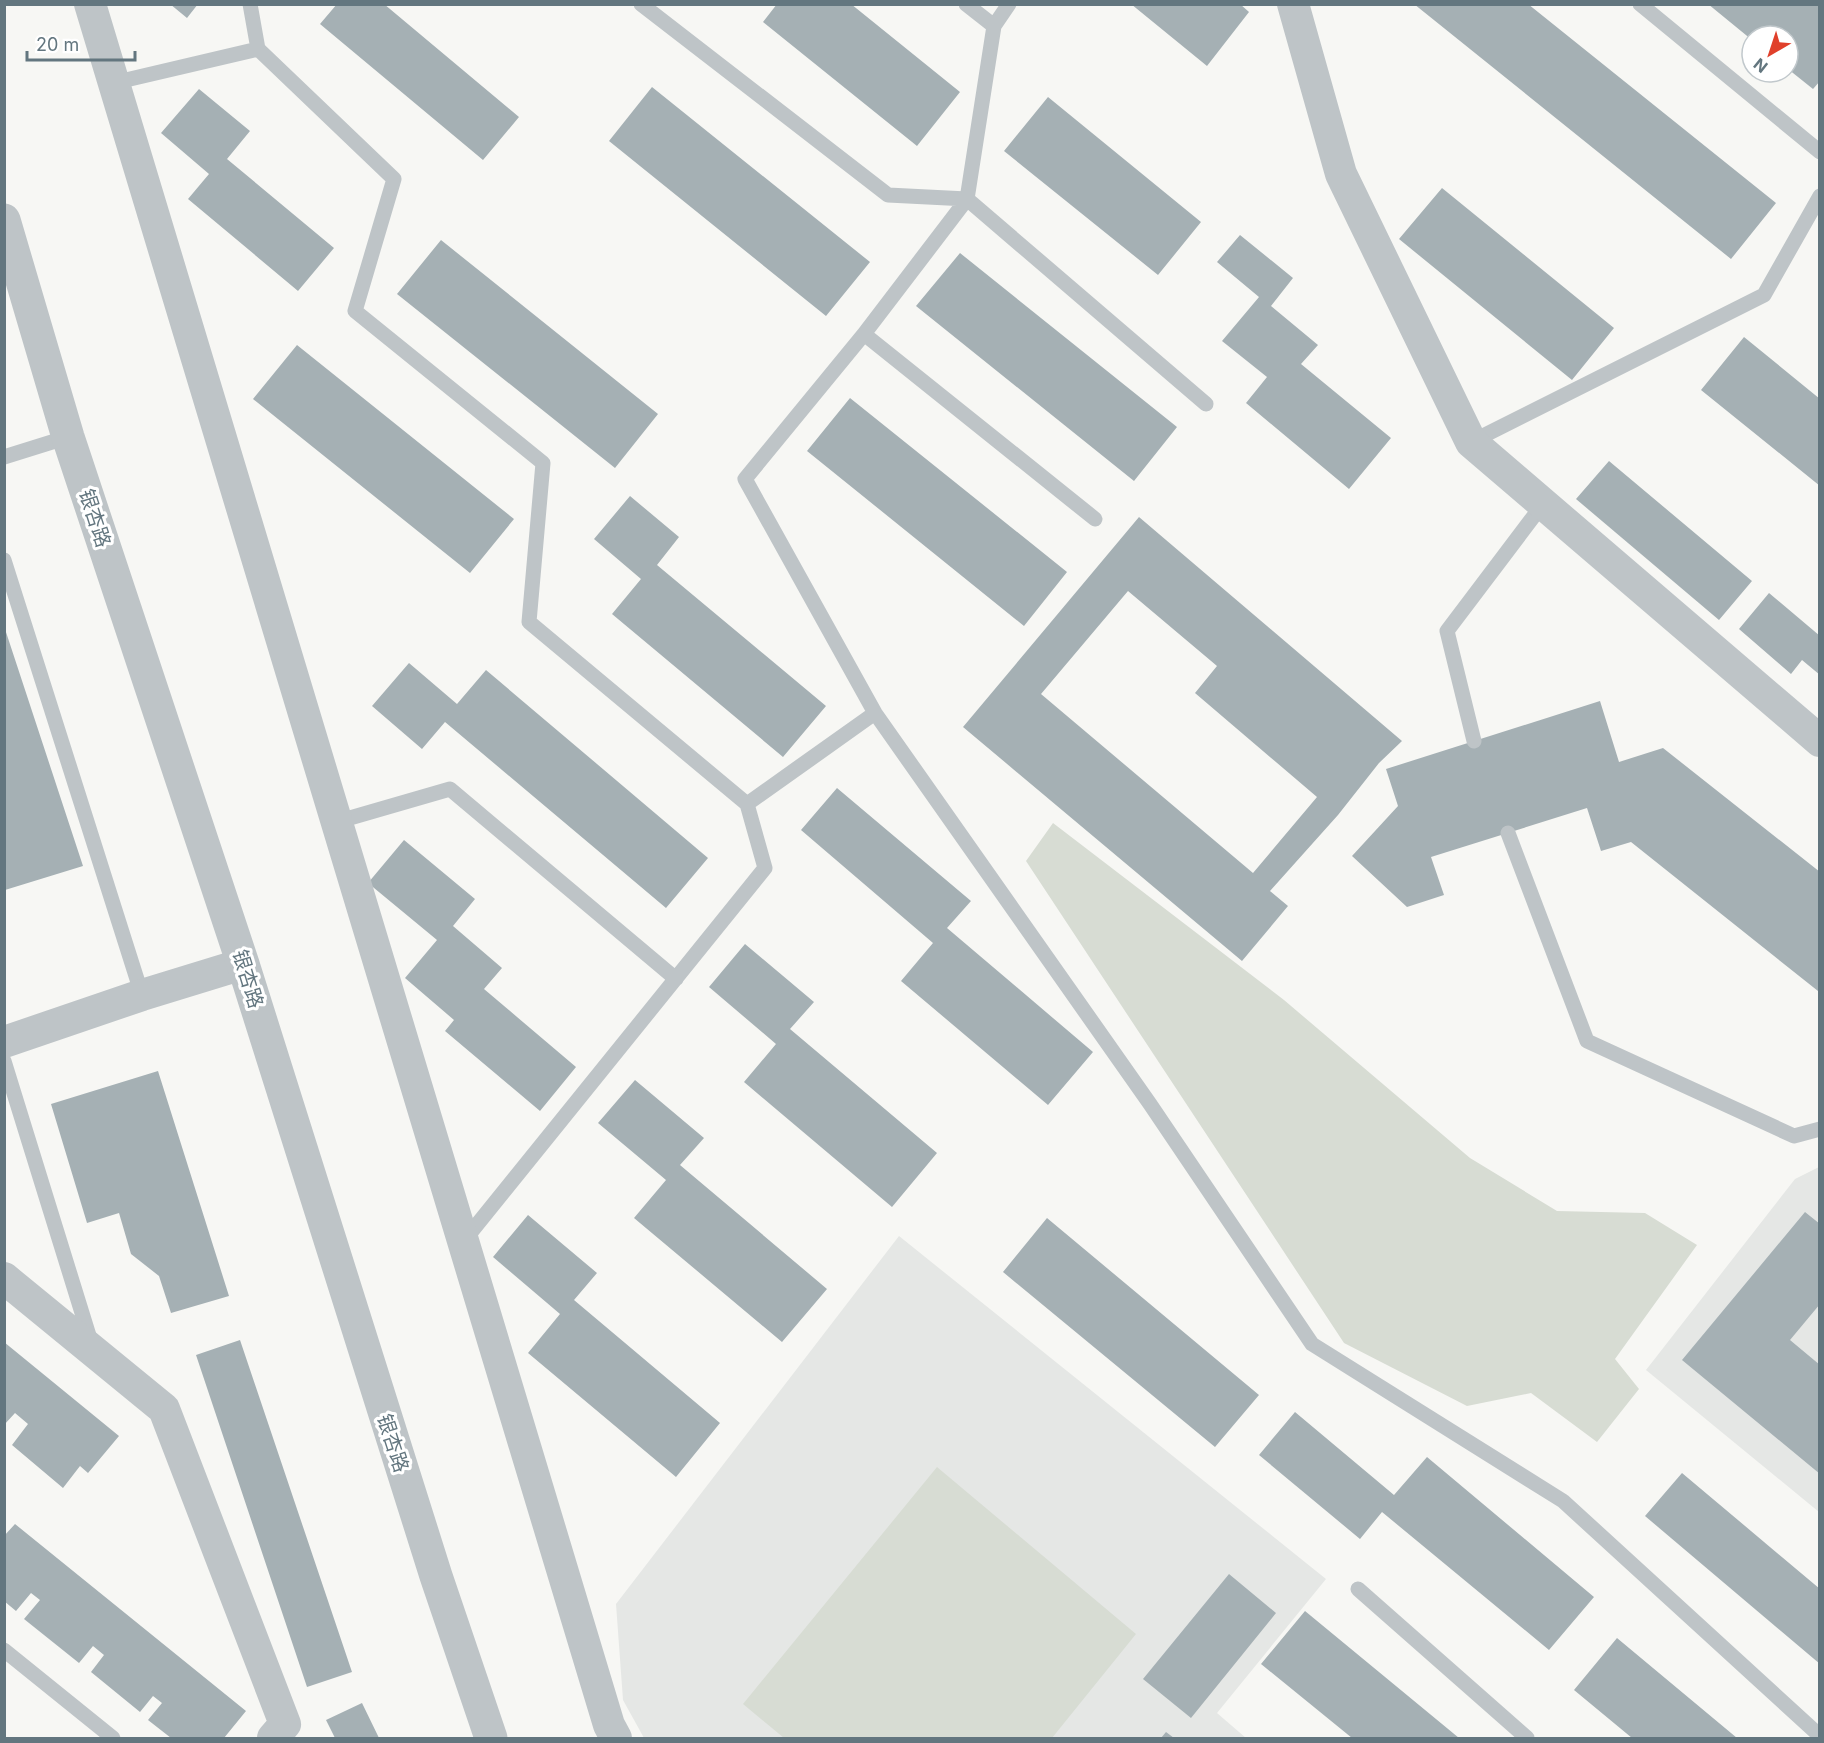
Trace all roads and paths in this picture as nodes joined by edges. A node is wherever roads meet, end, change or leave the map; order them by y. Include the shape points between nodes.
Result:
1 (90, 4) edge
2 (250, 4) edge
3 (641, 4) edge
4 (966, 4) edge
5 (1009, 4) edge
6 (1293, 4) edge
7 (1640, 4) edge
8 (994, 26) junction
9 (258, 48) junction
10 (113, 82) junction
11 (1820, 152) edge
12 (1820, 196) edge
13 (968, 199) junction
14 (4, 220) edge
15 (864, 334) junction
16 (1206, 404) dead end
17 (68, 437) junction
18 (1471, 442) junction
19 (4, 457) edge
20 (1543, 504) junction
21 (1095, 519) dead end
22 (4, 560) edge
23 (874, 713) junction
24 (1474, 741) dead end
25 (1820, 741) edge
26 (747, 804) junction
27 (336, 822) junction
28 (1508, 833) dead end
29 (243, 964) junction
30 (676, 979) junction
31 (142, 995) junction
32 (4, 1042) edge
33 (4, 1061) edge
34 (1820, 1130) edge
35 (463, 1242) junction
36 (4, 1278) edge
37 (94, 1351) junction
38 (1358, 1589) dead end
39 (4, 1650) edge
40 (284, 1734) edge
41 (1820, 1736) edge
42 (113, 1738) edge
43 (491, 1738) edge
44 (616, 1738) edge
45 (1527, 1738) edge

1 - 10 street
2 - 9 lane
3 - 13 lane via 888,195
4 - 8 lane
5 - 8 lane
6 - 18 street via 1341,174
7 - 11 lane
8 - 13 lane
9 - 10 lane
9 - 26 lane via 394,178 355,311 543,463 529,622
10 - 27 street
12 - 18 lane via 1764,295
13 - 15 lane
13 - 16 lane
14 - 17 street, 银杏路
15 - 21 lane
15 - 23 lane via 745,478
17 - 19 lane
17 - 29 street, 银杏路
18 - 20 street
20 - 24 lane via 1447,631
20 - 25 street
22 - 31 lane
23 - 26 lane
23 - 41 lane via 1150,1104 1311,1344 1563,1501
26 - 30 lane via 765,868
27 - 30 lane via 450,789
27 - 35 street
28 - 34 lane via 1587,1041 1794,1136
29 - 31 street
29 - 43 street, 银杏路 via 435,1576
30 - 35 lane
31 - 32 street
33 - 37 lane
35 - 44 street
36 - 37 street
37 - 40 street via 165,1409
38 - 45 lane
39 - 42 lane

